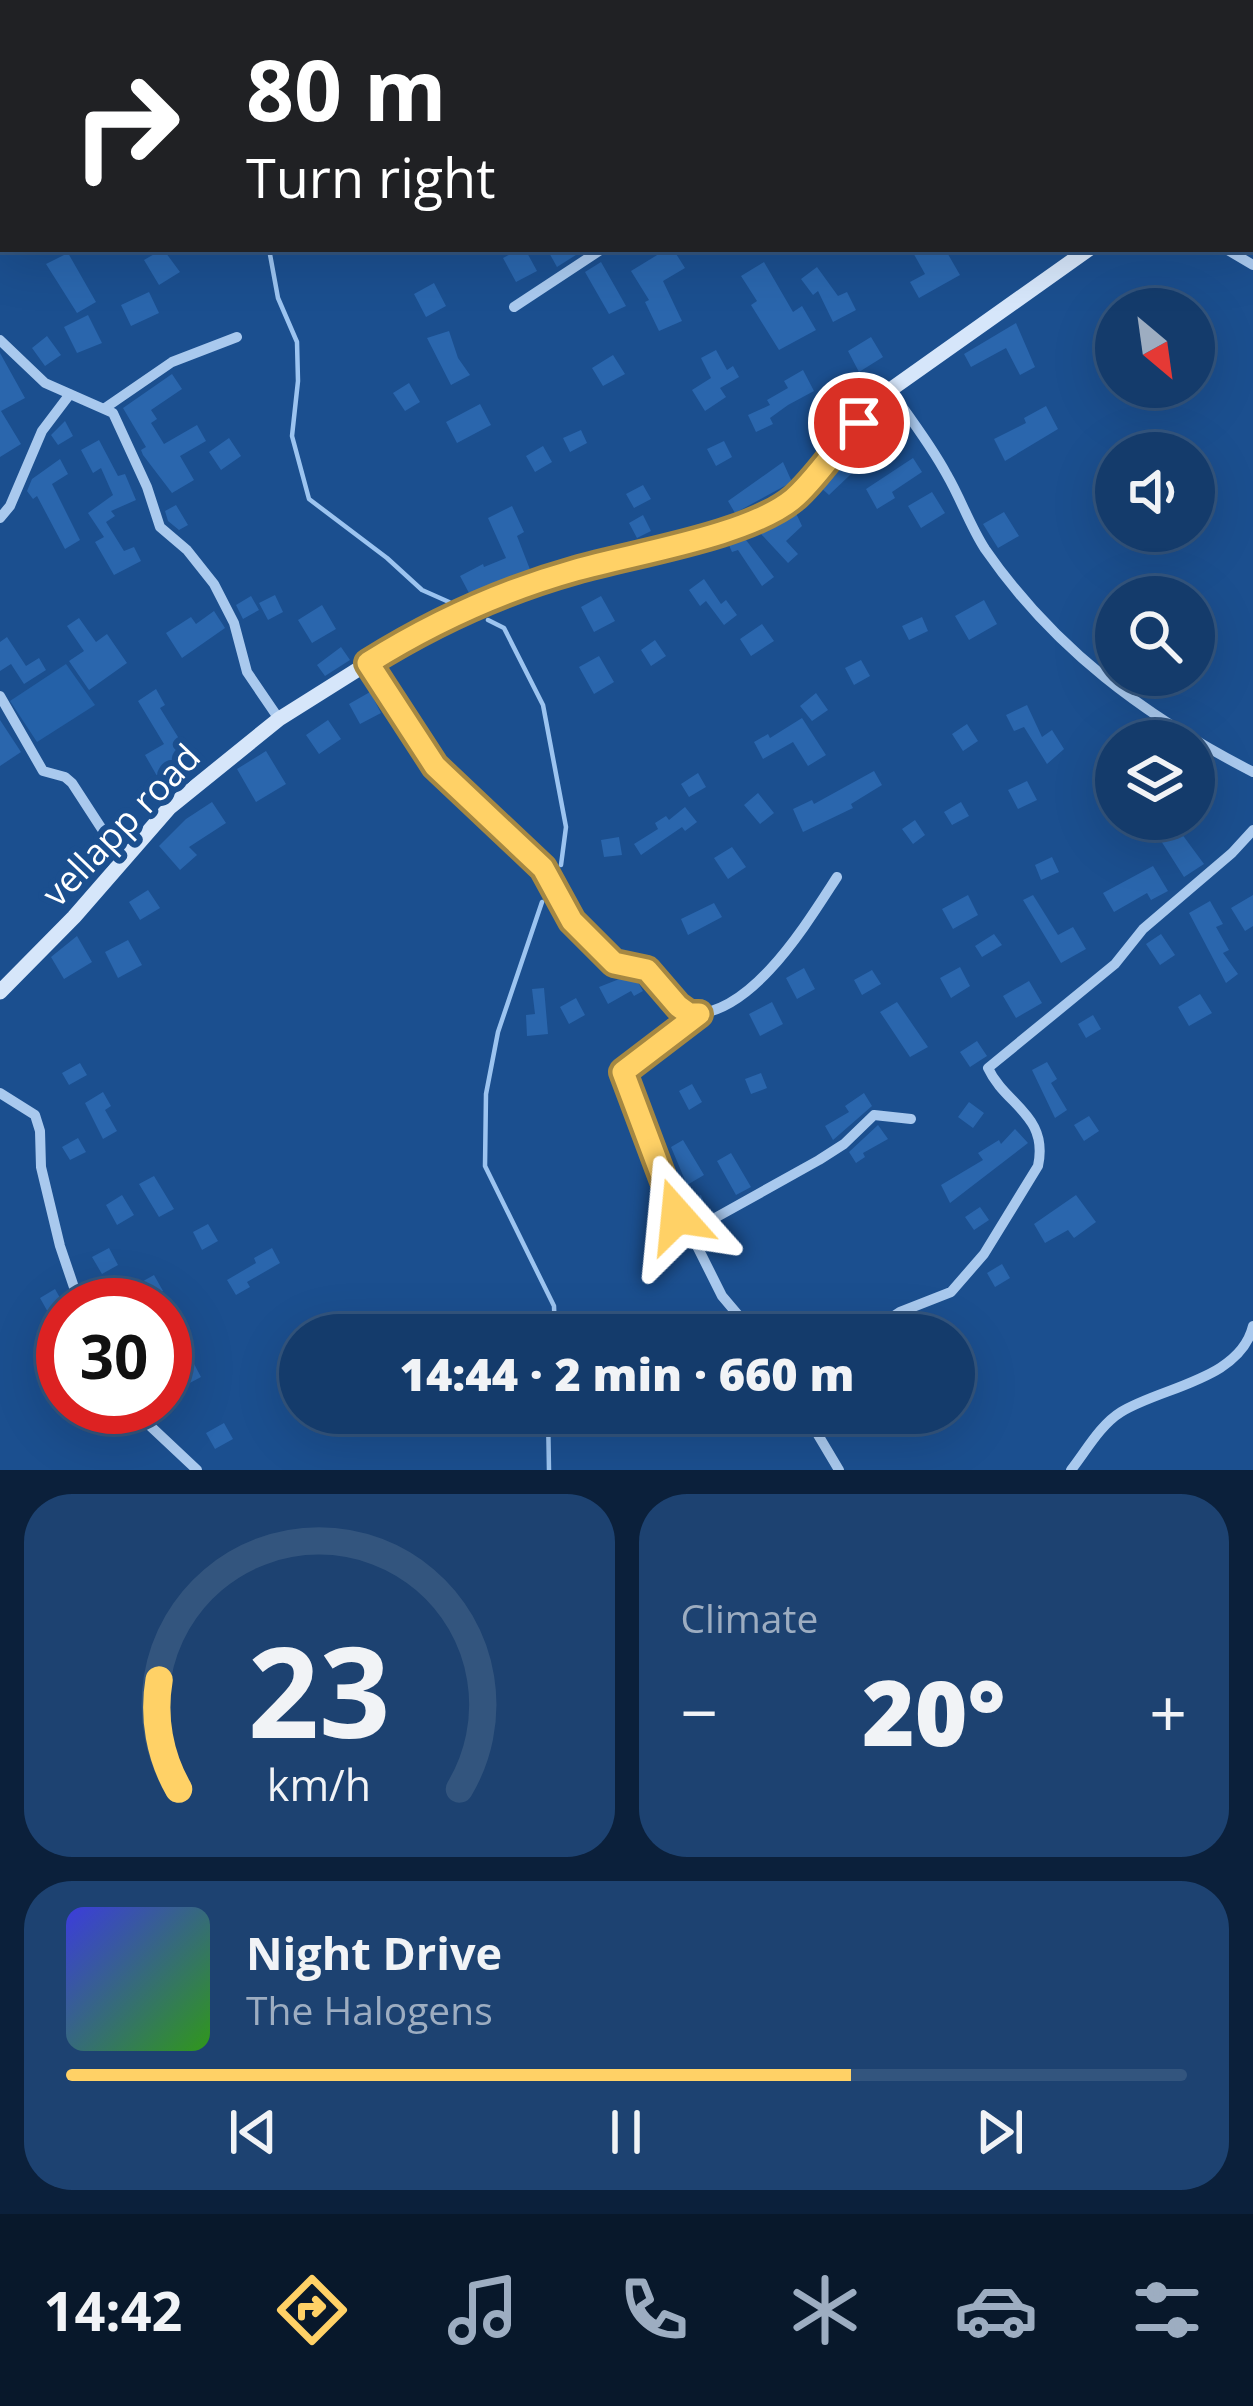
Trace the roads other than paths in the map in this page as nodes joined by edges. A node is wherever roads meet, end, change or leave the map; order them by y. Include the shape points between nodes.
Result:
1 (597, 252) edge
2 (1085, 252) edge
3 (514, 307) dead end
4 (237, 337) dead end
5 (0, 340) edge
6 (890, 390) junction
7 (70, 394) junction
8 (105, 408) junction
9 (0, 518) edge
10 (368, 663) junction
11 (0, 696) edge
12 (279, 719) junction
13 (1253, 772) edge
14 (1253, 830) edge
15 (122, 860) junction
16 (838, 877) dead end
17 (0, 992) edge
18 (699, 1014) junction
19 (0, 1093) edge
20 (911, 1119) dead end
21 (692, 1236) junction
22 (71, 1278) edge
23 (737, 1314) edge
24 (897, 1314) edge
25 (1253, 1326) edge
26 (159, 1434) edge
27 (818, 1434) edge
28 (197, 1470) edge
29 (839, 1470) edge
30 (1071, 1470) edge

1 - 3 street
2 - 6 main road, vellapp road
4 - 8 street via 172,362
5 - 7 street via 45,383
6 - 10 main road, vellapp road via 793,499 723,532 475,603
6 - 13 street via 1010,584 1103,680
7 - 8 street
7 - 9 street via 42,431
8 - 12 street via 124,433 160,527 214,584 247,672
10 - 12 main road, vellapp road
10 - 18 street via 435,766 543,868 572,921 614,963 647,970 678,1006
11 - 15 street via 43,771 72,783
12 - 15 main road, vellapp road via 169,808
14 - 24 street via 1114,964 988,1067 1034,1125 1038,1166 951,1292
15 - 17 main road, vellapp road
16 - 18 street via 776,963 736,1000
18 - 21 street via 623,1072 677,1216
19 - 22 street via 35,1115
20 - 21 street via 874,1114 844,1144
21 - 23 street
25 - 30 street via 1249,1342 1226,1362 1115,1415
26 - 28 street
27 - 29 street

